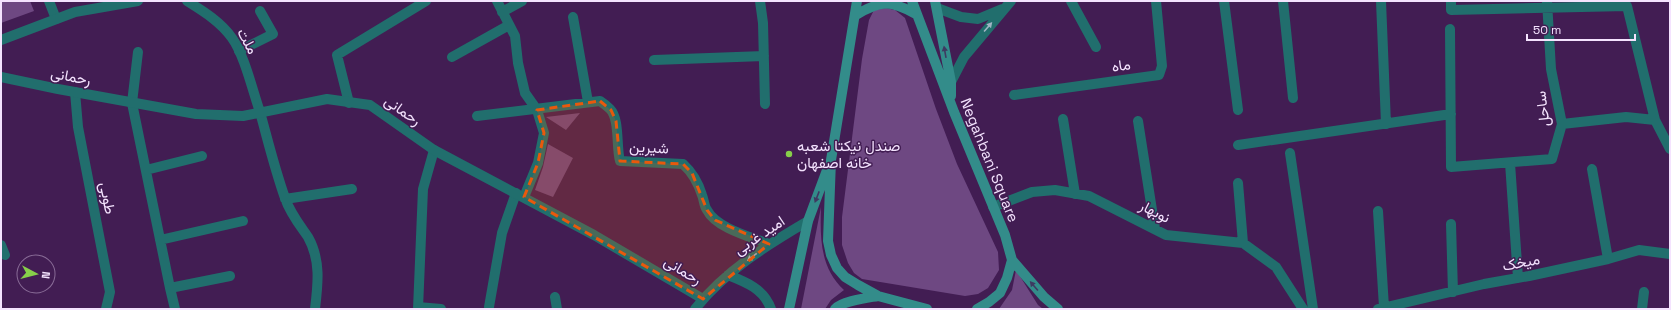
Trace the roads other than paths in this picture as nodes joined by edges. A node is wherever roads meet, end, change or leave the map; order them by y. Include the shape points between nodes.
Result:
1 (49, 1) edge
2 (138, 1) edge
3 (187, 1) edge
4 (426, 1) edge
5 (496, 1) edge
6 (522, 1) edge
7 (760, 1) edge
8 (858, 1) edge
9 (912, 1) edge
10 (1071, 1) edge
11 (1156, 1) edge
12 (1224, 1) edge
13 (1282, 1) edge
14 (1381, 1) edge
15 (1451, 1) edge
16 (113, 3) edge
17 (936, 4) edge
18 (1548, 4) edge
19 (1597, 4) edge
20 (1008, 5) edge
21 (260, 11) dead end
22 (502, 12) junction
23 (916, 14) junction
24 (856, 15) junction
25 (573, 17) dead end
26 (56, 19) junction
27 (509, 25) junction
28 (1450, 29) dead end
29 (1, 40) edge
30 (1096, 47) dead end
31 (239, 51) junction
32 (138, 52) dead end
33 (764, 56) junction
34 (452, 57) dead end
35 (654, 60) dead end
36 (1, 77) edge
37 (951, 82) junction
38 (75, 92) junction
39 (1014, 95) dead end
40 (1293, 98) dead end
41 (588, 102) junction
42 (132, 103) junction
43 (349, 103) junction
44 (765, 104) dead end
45 (952, 104) junction
46 (537, 110) junction
47 (1238, 110) dead end
48 (260, 112) junction
49 (1450, 114) junction
50 (477, 116) dead end
51 (1064, 119) dead end
52 (1655, 120) junction
53 (1138, 121) dead end
54 (1386, 124) junction
55 (1562, 124) junction
56 (1238, 145) dead end
57 (1670, 149) edge
58 (434, 150) junction
59 (1290, 153) dead end
60 (202, 156) dead end
61 (831, 160) junction
62 (1510, 163) junction
63 (1592, 169) dead end
64 (146, 170) junction
65 (1238, 183) dead end
66 (352, 189) dead end
67 (1075, 194) junction
68 (520, 195) junction
69 (285, 199) junction
70 (993, 207) junction
71 (1378, 210) dead end
72 (243, 221) dead end
73 (808, 221) junction
74 (1451, 224) dead end
75 (1155, 229) junction
76 (160, 240) junction
77 (1243, 243) junction
78 (769, 244) junction
79 (1670, 254) edge
80 (1608, 259) junction
81 (1012, 260) junction
82 (728, 275) junction
83 (230, 276) dead end
84 (1518, 278) junction
85 (170, 288) junction
86 (1453, 292) junction
87 (1644, 292) dead end
88 (878, 296) junction
89 (555, 297) dead end
90 (703, 299) junction
91 (489, 307) dead end
92 (418, 308) edge
93 (1381, 308) edge
94 (106, 309) edge
95 (176, 309) edge
96 (315, 309) edge
97 (441, 309) edge
98 (557, 309) edge
99 (695, 309) edge
100 (771, 309) edge
101 (789, 309) edge
102 (835, 309) edge
103 (927, 309) edge
104 (977, 309) edge
105 (1058, 309) edge
106 (1303, 309) edge
107 (1313, 309) edge
108 (1642, 309) edge

1 - 26 street
2 - 16 street
3 - 31 street, ملت via 208,13 232,37
4 - 43 street via 337,54
5 - 22 street
6 - 22 street
7 - 33 street
8 - 24 main road
9 - 23 main road, Negahbani Square
10 - 30 street
11 - 39 street, ماه via 1162,66 1158,75
12 - 47 street
13 - 40 street
14 - 54 street
15 - 18 street via 1451,10
16 - 26 street
17 - 20 street via 961,17 978,19
37 -> 17 main road
18 - 19 street
18 - 55 street, ساحل via 1551,69
19 - 52 street via 1627,6
37 -> 20 street via 964,57
21 - 31 street via 274,34
22 - 27 street
23 - 24 main road via 898,4 882,1 869,5
23 - 45 main road, Negahbani Square
24 - 61 main road
25 - 41 street
26 - 29 street
27 - 34 street
27 - 46 street via 515,36 525,93
28 - 49 street
31 - 48 street, ملت
32 - 42 street
33 - 35 street
33 - 44 street
36 - 38 street, رحمانی
37 - 45 main road
38 - 42 street, رحمانی
38 - 94 street, طوبی via 78,127 110,292
41 - 46 street, شیرین
41 - 78 street, شیرین via 600,101 611,110 616,121 617,152 620,161 683,164 692,173 707,210 715,220
42 - 48 street, رحمانی via 196,114 243,116
42 - 64 street
43 - 48 street, رحمانی via 327,99
43 - 58 street, رحمانی via 370,105
45 - 70 main road, Negahbani Square
46 - 50 street, شیرین
46 - 68 street via 544,133 538,163
48 - 69 street, ملت
49 - 54 street
49 - 62 street, ساحل via 1451,167
51 - 67 street
52 - 55 street via 1626,117
52 - 57 street
53 - 75 street
54 - 56 street
55 - 62 street, ساحل via 1552,160
58 - 68 street, رحمانی
58 - 92 street via 423,189
59 - 107 street
60 - 64 street
61 -> 73 main road
61 - 88 main road via 828,241 831,255 845,277
62 - 84 street
63 - 80 street
64 - 76 street
65 - 77 street
66 - 69 street
67 - 70 street, نوبهار via 1054,190 1032,192
67 - 75 street, نوبهار via 1088,196
68 - 90 street, رحمانی
68 - 91 street via 502,233
69 - 96 street, ملت via 315,254 318,278
70 - 81 main road, Negahbani Square
71 - 93 street
72 - 76 street
73 - 78 street, امید غربی
73 - 101 main road
74 - 86 street
75 - 77 street, نوبهار via 1166,235
76 - 85 street
77 - 106 street via 1276,267
78 -> 82 street, امید غربی
79 - 80 street, میخک via 1639,250
80 - 84 street, میخک
81 - 104 main road via 1000,293
105 -> 81 main road
82 - 90 street, امید غربی
82 - 100 street, امید غربی via 752,285 769,302
83 - 85 street
84 - 86 street, میخک
85 - 95 street
86 - 93 street, میخک
87 - 108 street
88 - 102 main road via 850,302
88 - 103 main road
89 - 98 street
90 - 99 street, امید غربی
92 - 97 street

